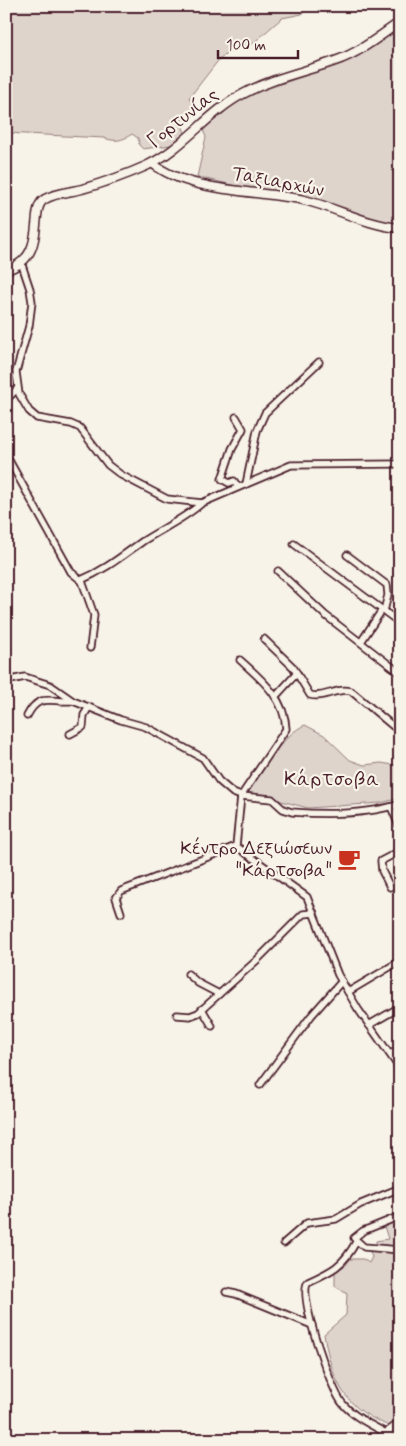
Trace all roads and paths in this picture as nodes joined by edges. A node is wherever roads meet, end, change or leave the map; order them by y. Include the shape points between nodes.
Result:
1 (400, 22) edge
2 (152, 163) junction
3 (400, 228) edge
4 (21, 262) junction
5 (6, 270) edge
6 (318, 362) dead end
7 (17, 389) junction
8 (6, 400) edge
9 (236, 417) dead end
10 (6, 455) edge
11 (400, 464) edge
12 (246, 484) junction
13 (238, 487) junction
14 (202, 503) junction
15 (294, 544) dead end
16 (347, 555) dead end
17 (278, 571) dead end
18 (81, 580) junction
19 (383, 610) junction
20 (400, 623) edge
21 (264, 639) dead end
22 (361, 642) junction
23 (90, 648) dead end
24 (240, 660) dead end
25 (297, 673) junction
26 (400, 673) edge
27 (6, 681) edge
28 (276, 696) junction
29 (73, 701) junction
30 (89, 708) junction
31 (27, 716) dead end
32 (400, 732) edge
33 (70, 734) dead end
34 (241, 796) junction
35 (400, 804) edge
36 (392, 807) junction
37 (400, 828) edge
38 (236, 846) junction
39 (400, 851) edge
40 (390, 887) dead end
41 (121, 913) dead end
42 (314, 913) junction
43 (400, 961) edge
44 (188, 974) dead end
45 (342, 981) junction
46 (348, 992) junction
47 (219, 994) junction
48 (400, 1008) edge
49 (202, 1009) junction
50 (177, 1014) dead end
51 (369, 1025) junction
52 (212, 1026) dead end
53 (400, 1049) edge
54 (390, 1054) junction
55 (400, 1069) edge
56 (260, 1085) dead end
57 (400, 1188) edge
58 (400, 1216) edge
59 (356, 1242) junction
60 (284, 1243) dead end
61 (400, 1250) edge
62 (226, 1292) dead end
63 (312, 1324) junction
64 (400, 1424) edge
65 (388, 1434) junction
66 (379, 1440) edge

1 - 2 main road, Γορτυνίας via 341,59 291,74 242,94
2 - 3 main road, Ταξιαρχών via 180,180 305,201 375,225
2 - 4 main road, Γορτυνίας via 91,186 44,199 38,209 33,245
4 - 5 main road
4 - 7 street via 32,302 16,372
6 - 12 street via 265,413 257,431
7 - 8 street
7 - 14 street via 29,411 37,418 80,428 121,476 167,499
9 - 13 street via 243,429 222,479 228,483 234,481
10 - 18 street via 71,572
11 - 12 street via 298,464
12 - 13 street
13 - 14 street
14 - 18 street via 110,566
15 - 19 street
16 - 19 street via 387,585 388,595
17 - 22 street via 325,615
18 - 23 street via 94,618
19 - 20 street
19 - 22 street
21 - 25 street
22 - 26 street
24 - 28 street
25 - 28 street
25 - 32 street via 310,695 342,690 351,692
27 - 29 street via 25,677 56,688
28 - 34 street via 284,712 285,732
29 - 30 street
29 - 31 street via 40,700
30 - 33 street via 84,715 83,726
30 - 34 street via 146,727 192,750 204,758 224,785
34 - 36 street via 272,799 283,809 297,812 362,814
34 - 38 street
35 - 36 street
36 - 37 street
38 - 41 street via 121,891 116,898
38 - 42 street via 304,893
39 - 40 street via 381,861
42 - 45 street
42 - 47 street via 303,914
43 - 46 street
44 - 47 street
45 - 46 street
45 - 56 street via 311,1016
46 - 51 street
47 - 49 street
48 - 51 street
49 - 50 street via 190,1016
49 - 52 street
51 - 54 street
53 - 54 street
54 - 55 street
57 - 60 street via 361,1204 336,1219 306,1223
58 - 59 street via 357,1235 354,1238
59 - 61 street via 371,1248
59 - 63 street via 343,1263 306,1284 304,1290
62 - 63 street
63 - 65 street via 328,1375 340,1399 363,1419
64 - 65 main road
65 - 66 main road

